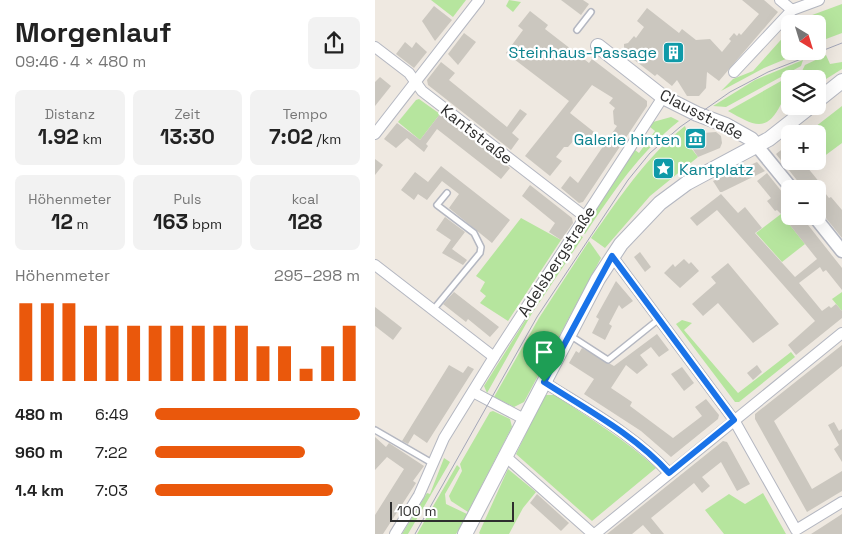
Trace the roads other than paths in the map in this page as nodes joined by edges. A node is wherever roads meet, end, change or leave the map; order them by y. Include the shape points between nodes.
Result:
1 (479, 0) edge
2 (780, 0) edge
3 (819, 0) edge
4 (792, 10) junction
5 (591, 12) dead end
6 (577, 30) dead end
7 (598, 46) dead end
8 (375, 47) edge
9 (732, 70) dead end
10 (842, 81) edge
11 (415, 82) junction
12 (826, 94) edge
13 (660, 101) junction
14 (799, 115) edge
15 (375, 134) edge
16 (757, 146) junction
17 (785, 180) edge
18 (447, 193) dead end
19 (584, 216) junction
20 (821, 225) edge
21 (842, 251) edge
22 (612, 256) junction
23 (375, 265) edge
24 (433, 310) junction
25 (659, 319) junction
26 (842, 333) edge
27 (569, 334) junction
28 (494, 357) junction
29 (544, 382) junction
30 (473, 392) junction
31 (524, 418) junction
32 (734, 420) junction
33 (375, 430) edge
34 (505, 456) junction
35 (432, 463) junction
36 (669, 473) junction
37 (842, 502) edge
38 (395, 534) edge
39 (465, 534) edge
40 (594, 534) edge

1 - 11 street
2 - 4 street
3 - 4 street
4 - 9 street
5 - 6 lane
7 - 13 main road, Clausstraße
8 - 11 street, Kantstraße via 409,73
10 - 12 main road
11 - 15 street
11 - 19 street, Kantstraße via 422,91
13 - 16 main road, Clausstraße via 726,125
13 - 19 street, Adelsbergstraße
14 - 16 main road
16 - 17 street
16 - 22 main road via 674,191 635,228
18 - 24 lane via 437,206 474,233 481,247
19 - 28 street, Adelsbergstraße
20 - 21 street
22 - 25 street
22 - 27 main road
23 - 24 street
24 - 28 street
25 - 27 lane via 608,360
25 - 32 street
26 - 32 street
27 - 29 main road
28 - 30 street, Adelsbergstraße
29 - 31 main road
29 - 36 street via 639,444
30 - 31 street
30 - 35 street, Adelsbergstraße
31 - 34 main road
32 - 36 street
32 - 37 street via 796,530
33 - 35 lane
34 - 39 main road
34 - 40 street
35 - 38 street, Adelsbergstraße via 419,495
36 - 40 street

